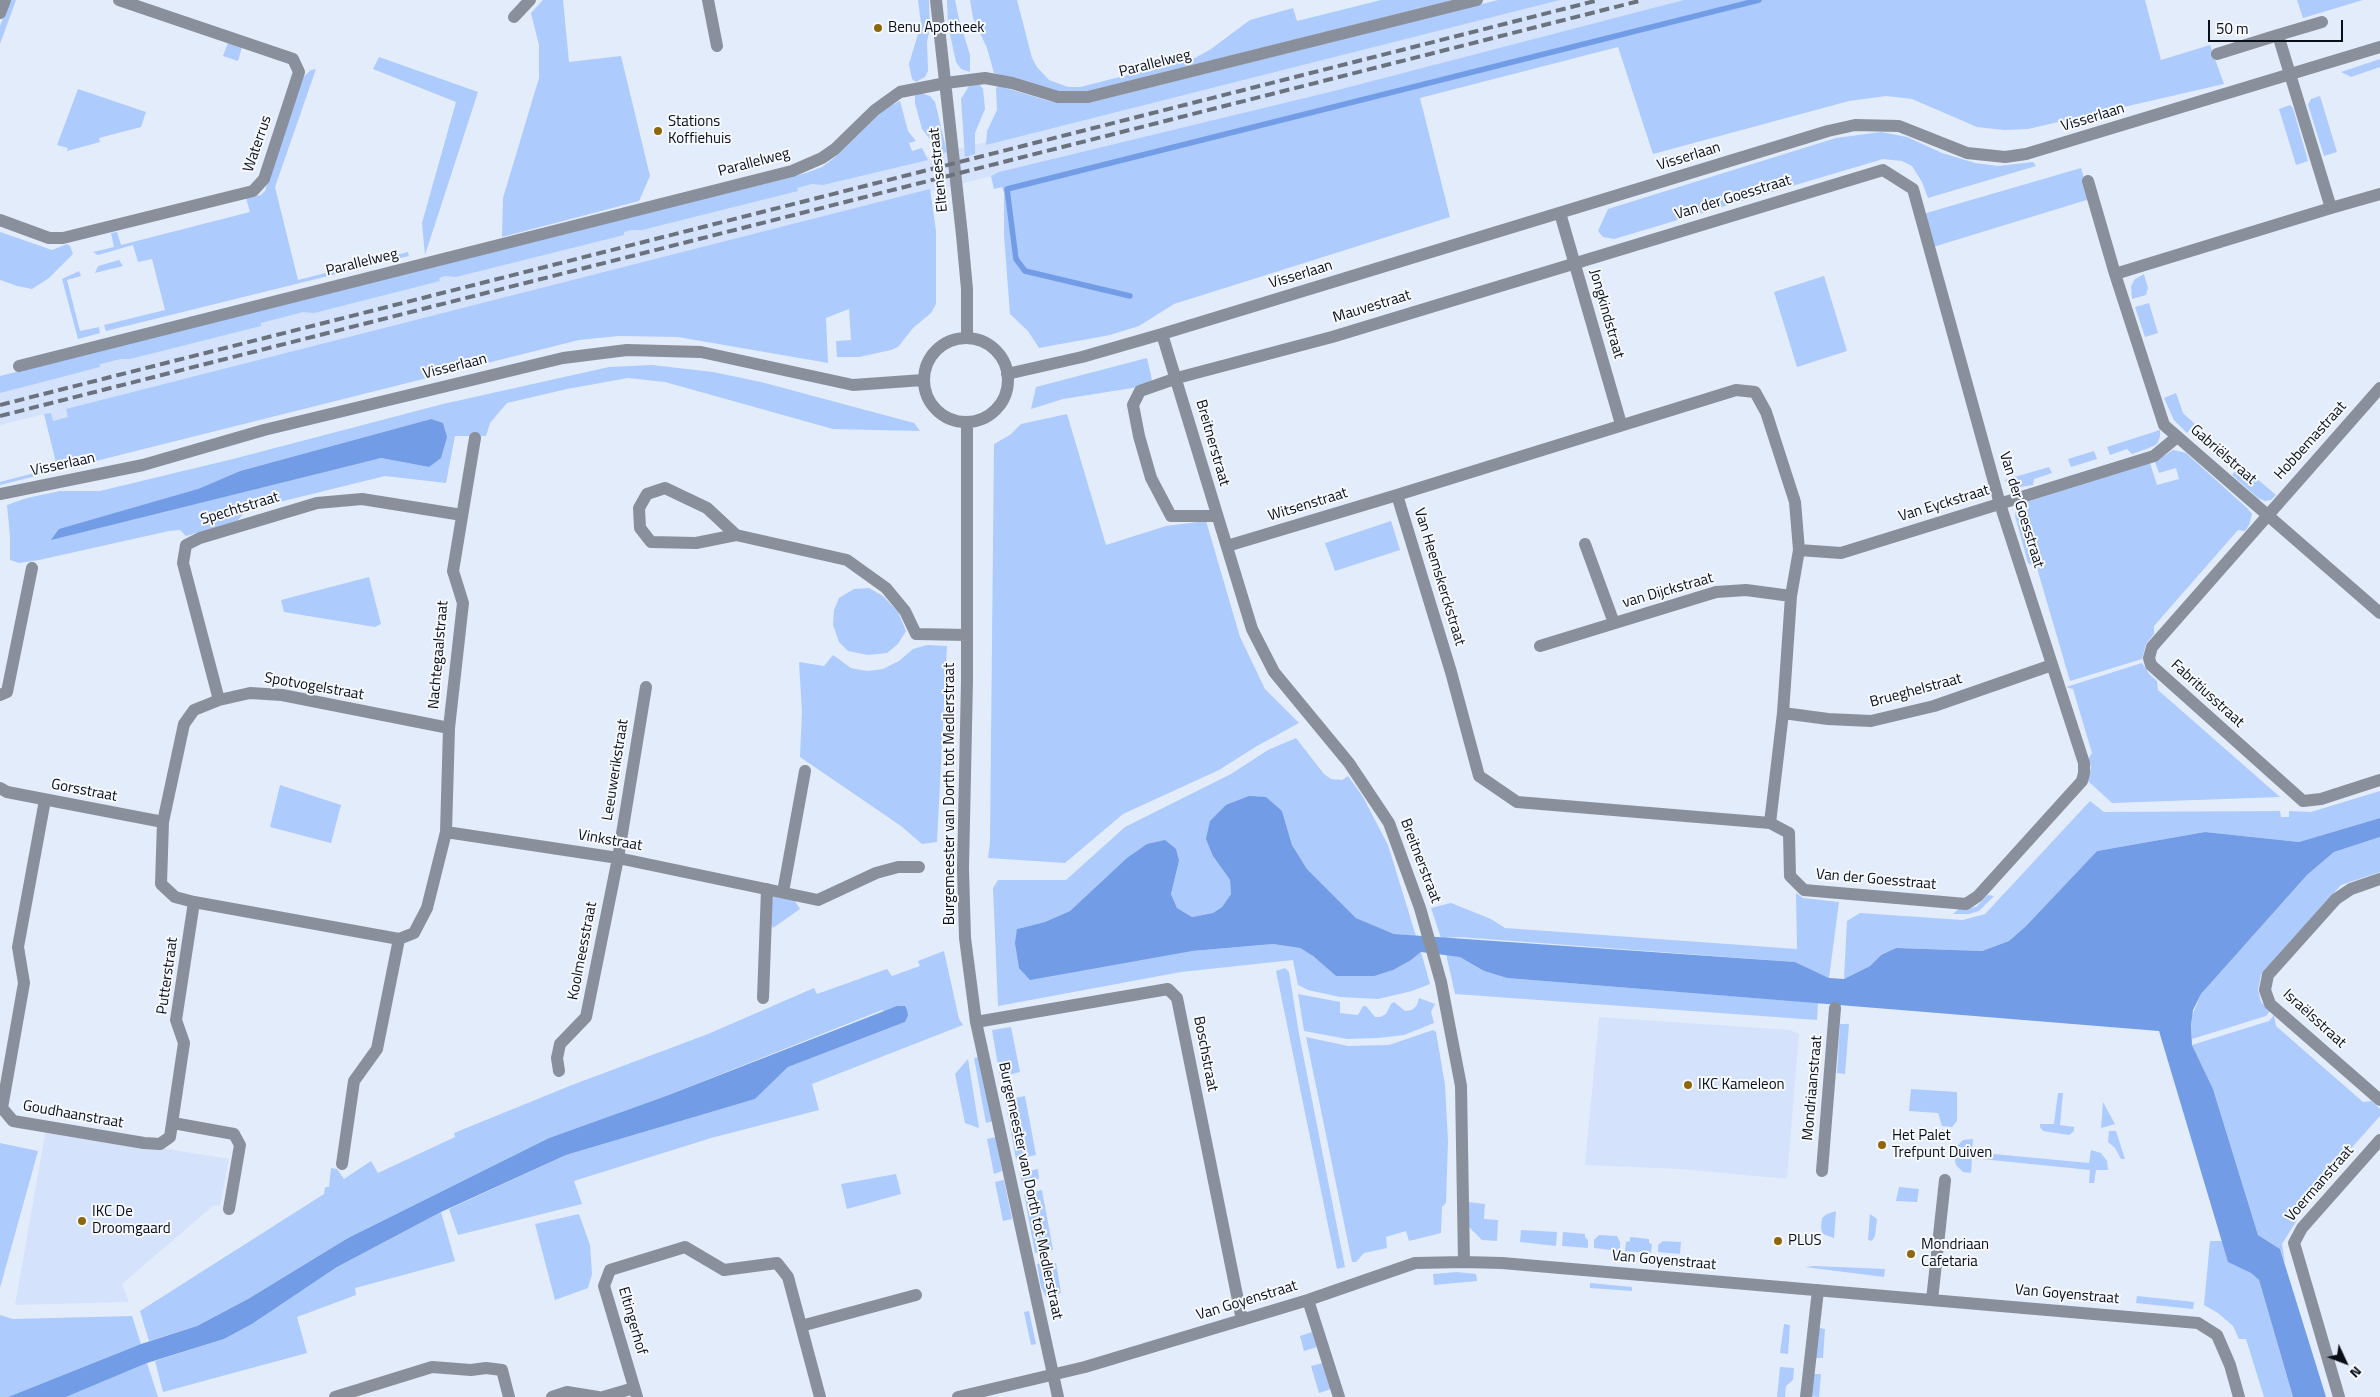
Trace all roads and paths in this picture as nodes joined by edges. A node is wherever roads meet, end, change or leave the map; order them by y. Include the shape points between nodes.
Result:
1 (5, 0) edge
2 (119, 0) edge
3 (530, 0) edge
4 (708, 0) edge
5 (936, 0) edge
6 (1477, 0) edge
7 (0, 13) edge
8 (514, 17) dead end
9 (2322, 22) dead end
10 (2278, 35) junction
11 (717, 46) dead end
12 (2380, 47) edge
13 (2217, 54) dead end
14 (2289, 74) junction
15 (946, 83) junction
16 (2088, 181) dead end
17 (2380, 194) edge
18 (2332, 208) junction
19 (1560, 213) junction
20 (0, 220) edge
21 (1575, 262) junction
22 (2115, 274) junction
23 (1162, 334) junction
24 (967, 337) junction
25 (19, 366) dead end
26 (1007, 374) junction
27 (1177, 378) junction
28 (923, 380) junction
29 (2380, 388) edge
30 (967, 422) junction
31 (1621, 424) junction
32 (2177, 437) junction
33 (475, 438) dead end
34 (0, 494) edge
35 (1397, 494) junction
36 (2000, 504) junction
37 (462, 515) junction
38 (2267, 515) junction
39 (1216, 516) junction
40 (736, 535) junction
41 (1585, 544) dead end
42 (1227, 546) junction
43 (1799, 550) junction
44 (32, 568) dead end
45 (1791, 596) junction
46 (2380, 613) edge
47 (1614, 624) junction
48 (967, 635) junction
49 (1540, 646) dead end
50 (2052, 665) junction
51 (646, 687) dead end
52 (0, 694) edge
53 (219, 700) junction
54 (1783, 713) junction
55 (449, 728) junction
56 (806, 771) dead end
57 (2380, 780) edge
58 (0, 788) edge
59 (45, 800) junction
60 (163, 822) junction
61 (1770, 824) junction
62 (446, 832) junction
63 (618, 858) junction
64 (918, 867) dead end
65 (2380, 879) edge
66 (767, 889) junction
67 (782, 892) junction
68 (194, 902) junction
69 (399, 940) junction
70 (763, 998) dead end
71 (1835, 1008) dead end
72 (976, 1022) junction
73 (558, 1071) dead end
74 (2380, 1100) edge
75 (173, 1123) junction
76 (2380, 1140) edge
77 (342, 1164) dead end
78 (1822, 1171) dead end
79 (1945, 1180) dead end
80 (229, 1209) dead end
81 (1464, 1262) junction
82 (1818, 1290) junction
83 (916, 1295) dead end
84 (1308, 1300) junction
85 (1932, 1300) junction
86 (1242, 1320) junction
87 (801, 1326) junction
88 (1054, 1376) junction
89 (636, 1393) edge
90 (335, 1397) edge
91 (509, 1397) edge
92 (552, 1397) edge
93 (598, 1397) edge
94 (603, 1397) edge
95 (820, 1397) edge
96 (958, 1397) edge
97 (1058, 1397) edge
98 (1339, 1397) edge
99 (1806, 1397) edge
100 (2239, 1397) edge
101 (2339, 1397) edge

1 - 7 street
2 - 20 street, Waterrus via 293,59 300,72 264,179 253,191 63,238 49,238
3 - 8 street
4 - 11 street
5 - 15 street, Eltensestraat
6 - 15 street, Parallelweg via 1088,97 1058,97 985,78
9 - 10 street
10 - 13 street
10 - 14 street
12 - 14 street, Visserlaan
14 - 18 street
14 - 19 street, Visserlaan via 2048,148 2005,157 1967,154 1899,126 1855,125
15 - 24 street, Eltensestraat via 967,288
15 - 25 street, Parallelweg via 900,92 822,158 792,171
16 - 22 street, Gabriëlstraat
17 - 18 street
18 - 22 street
19 - 21 street, Jongkindstraat
19 - 23 street, Visserlaan
21 - 27 street, Mauvestraat via 1332,337
21 - 31 street, Jongkindstraat
21 - 36 street, Van der Goesstraat via 1883,170 1913,189
22 - 32 street, Gabriëlstraat via 2164,425
23 - 26 street, Visserlaan
23 - 27 street, Breitnerstraat
24 - 26 street via 983,340 996,350
24 - 28 street via 950,340 936,349 926,363
26 - 30 street via 1005,395 996,409 983,418
27 - 39 street, Breitnerstraat
27 - 39 street via 1140,390 1133,405 1139,436 1152,478 1171,516
28 - 30 street via 927,396 936,410 950,419
28 - 34 street, Visserlaan via 853,385 702,352 627,350 564,358 264,430 143,465
29 - 38 street, Hobbemastraat
30 - 48 street, Burgemeester van Dorth tot Medlerstraat
31 - 35 street, Van Heemskerckstraat
31 - 43 street, Van Heemskerckstraat via 1736,390 1755,392 1766,412 1795,502
32 - 36 street, Van Eyckstraat via 2154,456
32 - 38 street, Gabriëlstraat
33 - 37 street, Nachtegaalstraat
35 - 42 street, Witsenstraat
35 - 61 street, Van Heemskerckstraat via 1479,776 1517,802
36 - 43 street, Van Eyckstraat via 1841,553
36 - 50 street, Van der Goesstraat
37 - 53 street, Spechtstraat via 362,499 317,503 186,545 183,563
37 - 55 street, Nachtegaalstraat via 453,571 463,603
38 - 46 street, Gabriëlstraat
38 - 57 street, Fabritiusstraat via 2152,647 2149,658 2152,665 2303,801 2320,799
39 - 42 street, Breitnerstraat
40 - 40 street via 707,508 665,488 647,494 639,508 640,528 652,542 696,544
40 - 48 street via 847,560 886,588 906,611 916,634
41 - 47 street, van Dijckstraat
42 - 81 street, Breitnerstraat via 1252,628 1274,672 1349,763 1390,823 1425,922 1438,969 1460,1086
43 - 45 street, Van Heemskerckstraat
44 - 52 street via 8,692
45 - 47 street, van Dijckstraat via 1746,590 1716,592
45 - 54 street, Van Heemskerckstraat
47 - 49 street, van Dijckstraat
48 - 72 street, Burgemeester van Dorth tot Medlerstraat via 963,880 965,938
50 - 54 street, Brueghelstraat via 1934,706 1871,721
50 - 61 street, Van der Goesstraat via 2084,763 2082,781 1978,896 1966,904 1804,890 1790,876 1789,832
51 - 63 street, Leeuwerikstraat
53 - 55 street, Spotvogelstraat via 250,693 282,695
53 - 60 street, Spotvogelstraat via 194,710 184,724
54 - 61 street, Van Heemskerckstraat
55 - 62 street
56 - 67 street
58 - 59 street, Gorsstraat
59 - 60 street, Gorsstraat
59 - 75 street, Goudhaanstraat via 18,948 24,983 2,1108 13,1121 160,1144 170,1137
60 - 68 street, Spotvogelstraat via 161,884 175,897
62 - 63 street, Vinkstraat
62 - 69 street via 427,908 414,933
63 - 66 street, Vinkstraat
63 - 73 street, Koolmeesstraat via 586,1017 560,1044
64 - 67 street, Vinkstraat via 898,867 876,873 818,900
65 - 74 street, Israëlsstraat via 2351,889 2336,899 2268,975 2264,990 2270,1004
66 - 67 street, Vinkstraat
66 - 70 street
68 - 69 street, Spotvogelstraat
68 - 75 street, Putterstraat via 176,1020 184,1043
69 - 77 street via 377,1050 354,1081
71 - 78 street, Mondriaanstraat
72 - 86 street, Boschstraat via 1168,989 1177,998
72 - 88 street, Burgemeester van Dorth tot Medlerstraat
75 - 80 street via 234,1134 240,1145
76 - 101 street, Voermanstraat via 2302,1228 2294,1243
79 - 85 street
81 - 82 street, Van Goyenstraat
81 - 84 street, Van Goyenstraat via 1415,1263
82 - 85 street, Van Goyenstraat
82 - 99 street
83 - 87 street
84 - 86 street, Van Goyenstraat
84 - 98 street
85 - 100 street, Van Goyenstraat via 2198,1323 2216,1335 2230,1365
86 - 88 street, Van Goyenstraat
87 - 89 street, Eltingerhof via 788,1277 777,1263 724,1270 685,1247 610,1270 604,1286
87 - 95 street, Eltingerhof
88 - 96 street, Van Goyenstraat
88 - 97 street, Burgemeester van Dorth tot Medlerstraat
89 - 94 street, Eltingerhof
90 - 91 street via 432,1367 502,1370
92 - 93 street via 567,1392

